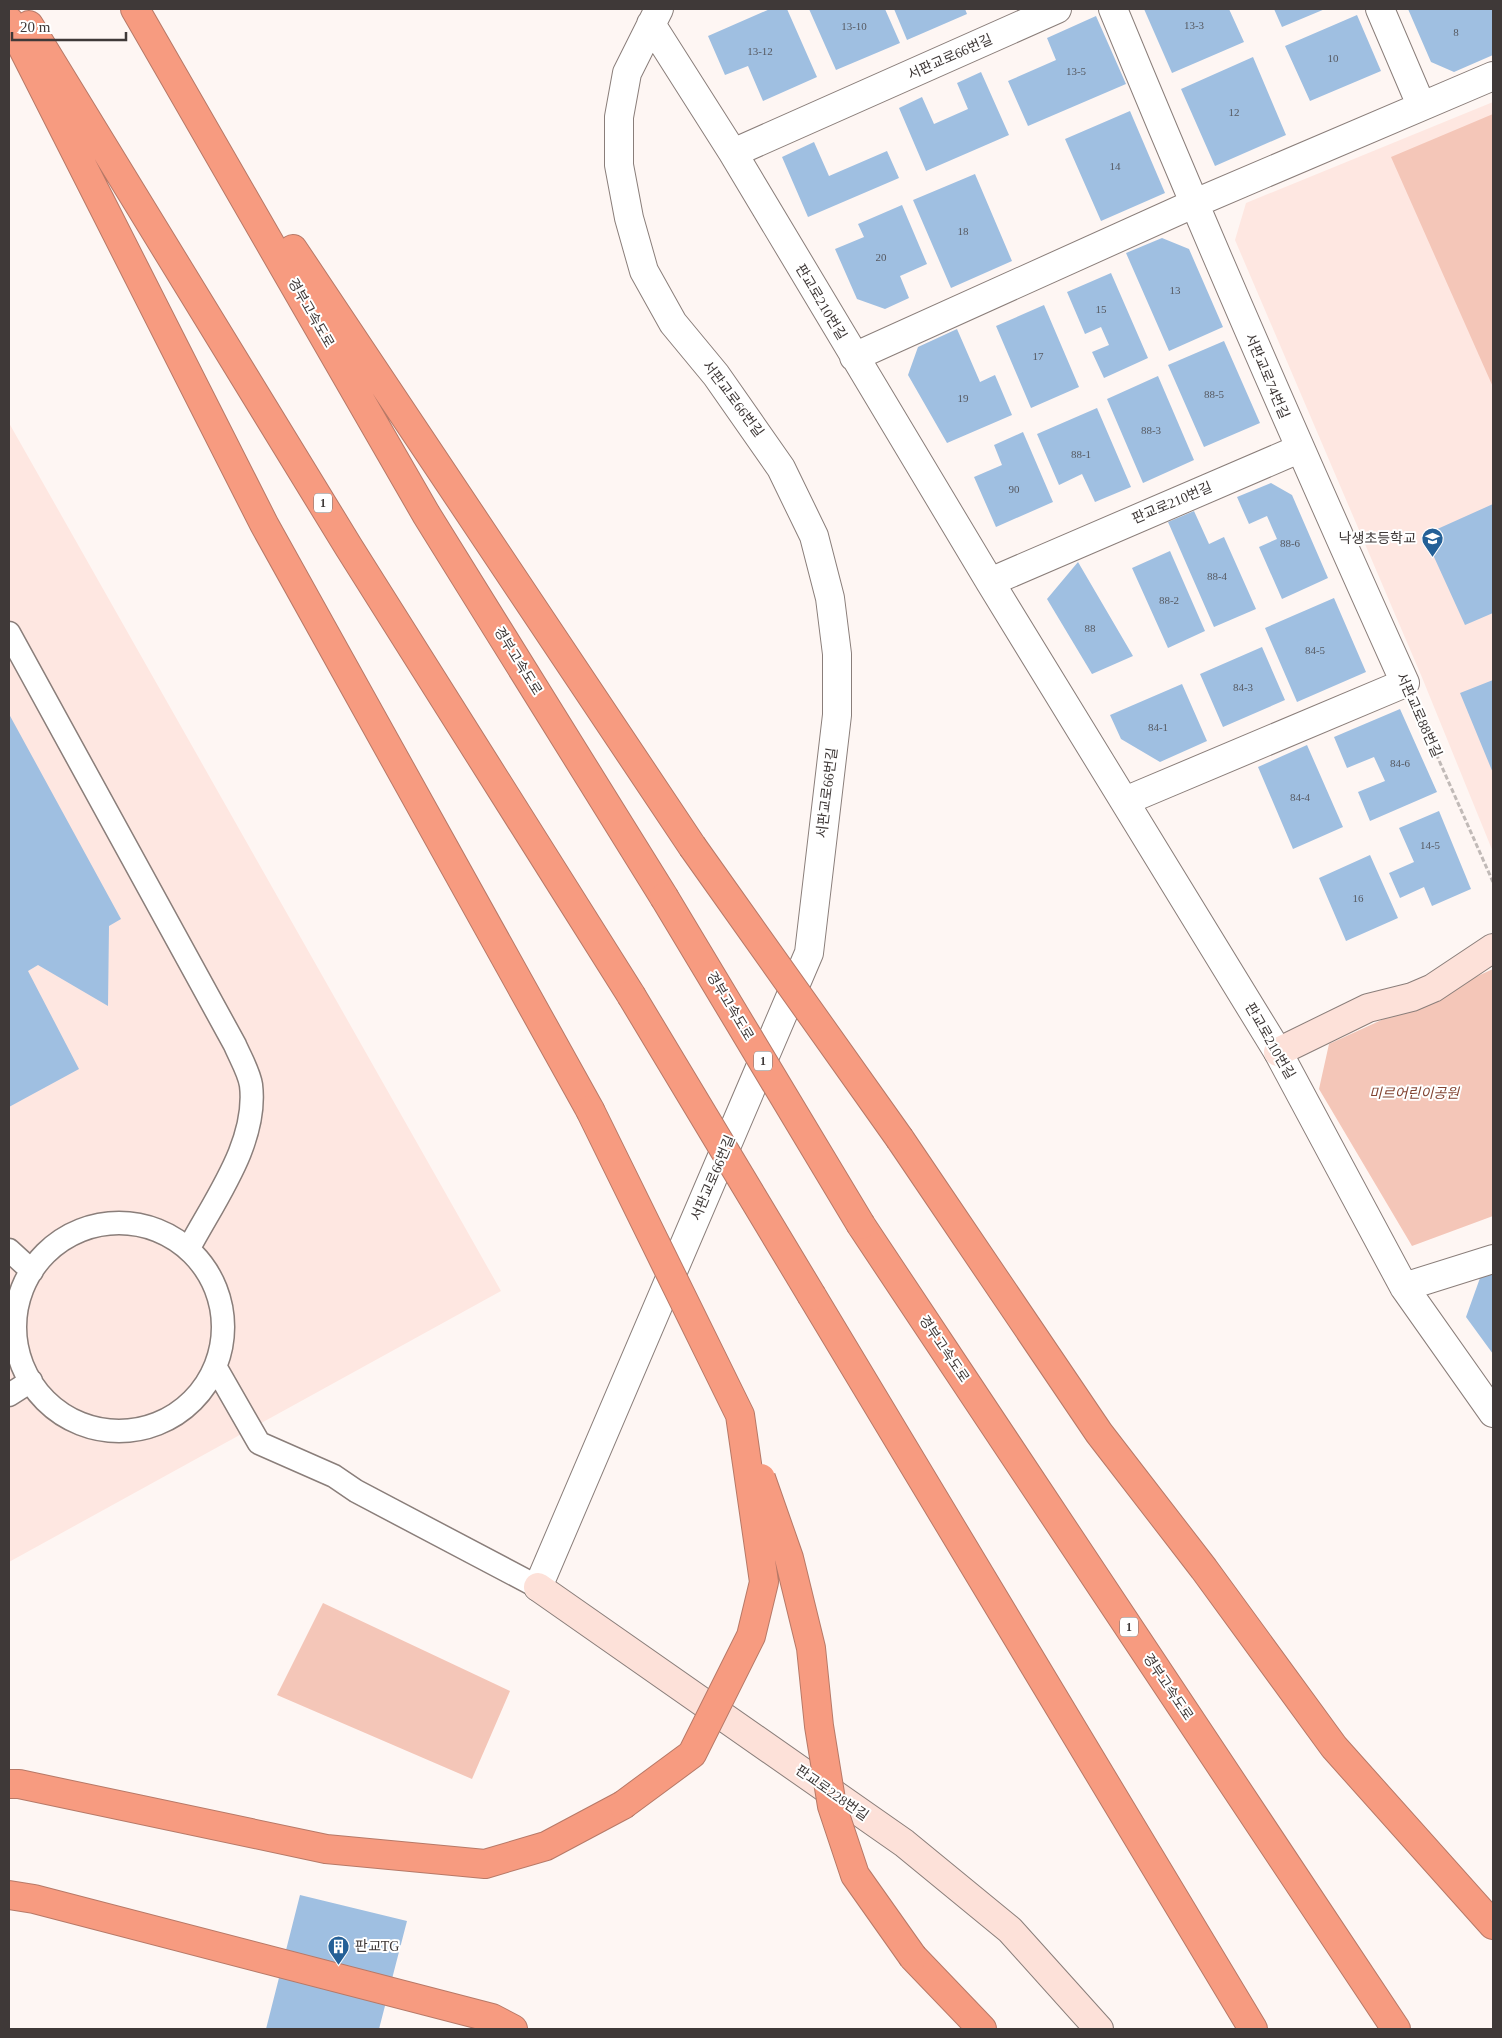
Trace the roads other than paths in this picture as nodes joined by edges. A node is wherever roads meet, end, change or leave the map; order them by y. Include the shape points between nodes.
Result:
1 (19, 9) edge
2 (135, 9) edge
3 (1057, 9) edge
4 (1113, 9) edge
5 (1380, 9) edge
6 (655, 16) edge
7 (9, 21) edge
8 (152, 38) junction
9 (1493, 76) edge
10 (1421, 105) junction
11 (733, 153) junction
12 (1193, 204) junction
13 (854, 357) junction
14 (1299, 449) junction
15 (1344, 548) joint
16 (990, 582) junction
17 (9, 633) edge
18 (1125, 801) junction
19 (1493, 948) edge
20 (1278, 1052) junction
21 (189, 1248) junction
22 (9, 1250) edge
23 (1493, 1259) edge
24 (32, 1270) junction
25 (1404, 1287) junction
26 (216, 1368) junction
27 (31, 1382) junction
28 (9, 1395) edge
29 (1493, 1413) edge
30 (740, 1415) junction
31 (538, 1587) junction
32 (9, 1784) edge
33 (9, 1895) edge
34 (1493, 1925) edge
35 (513, 2029) edge
36 (982, 2029) edge
37 (1099, 2029) edge
38 (1253, 2029) edge
39 (1396, 2029) edge

1 - 38 highway, 1, bridge via 348,546 631,995
2 - 8 highway, 경부고속도로 / 1
3 - 11 street, 서판교로66번길
4 - 12 street, 서판교로74번길
5 - 10 street
6 - 11 street, 판교로210번길
6 - 31 street, 서판교로66번길 via 628,73 618,116 619,165 628,218 644,271 673,323 716,375 782,468 814,536 830,598 835,635 837,715 809,953
7 - 30 highway, bridge via 264,524 590,1110
8 - 34 highway, bridge via 692,846 900,1139 1099,1433 1204,1569 1334,1747
8 - 39 highway, 경부고속도로 / 1, bridge via 426,514 664,897 861,1225
9 - 10 street
10 - 12 street
11 - 13 street, 판교로210번길
12 - 13 street
12 - 14 street, 서판교로74번길
13 - 16 street, 판교로210번길
14 - 15 street, 서판교로74번길
14 - 16 street, 판교로210번길
15 - 18 street, 서판교로88번길 via 1404,683
16 - 18 street, 판교로210번길
17 - 21 lane via 235,1045 251,1083 252,1112 244,1144
18 - 20 street, 판교로210번길
19 - 20 street via 1433,988 1368,1008
20 - 25 street, 판교로210번길
21 - 24 lane via 161,1231 129,1223 97,1225 66,1237 41,1257
21 - 26 lane via 210,1273 221,1304 224,1336
22 - 24 lane
23 - 25 street
24 - 27 lane via 21,1288 14,1324 19,1360
25 - 29 street, 판교로210번길
26 - 27 lane via 196,1398 174,1415 132,1431 96,1429 63,1415 36,1391
26 - 31 lane via 259,1443 334,1476 356,1491
27 - 28 lane
30 - 32 highway, bridge via 764,1582 752,1636 692,1754 622,1805 546,1846 484,1864 326,1849
30 - 36 highway, bridge via 789,1558 811,1648 832,1806 855,1876 913,1957
31 - 37 street, 판교로228번길 via 904,1843 1010,1930
33 - 35 highway via 492,2018

